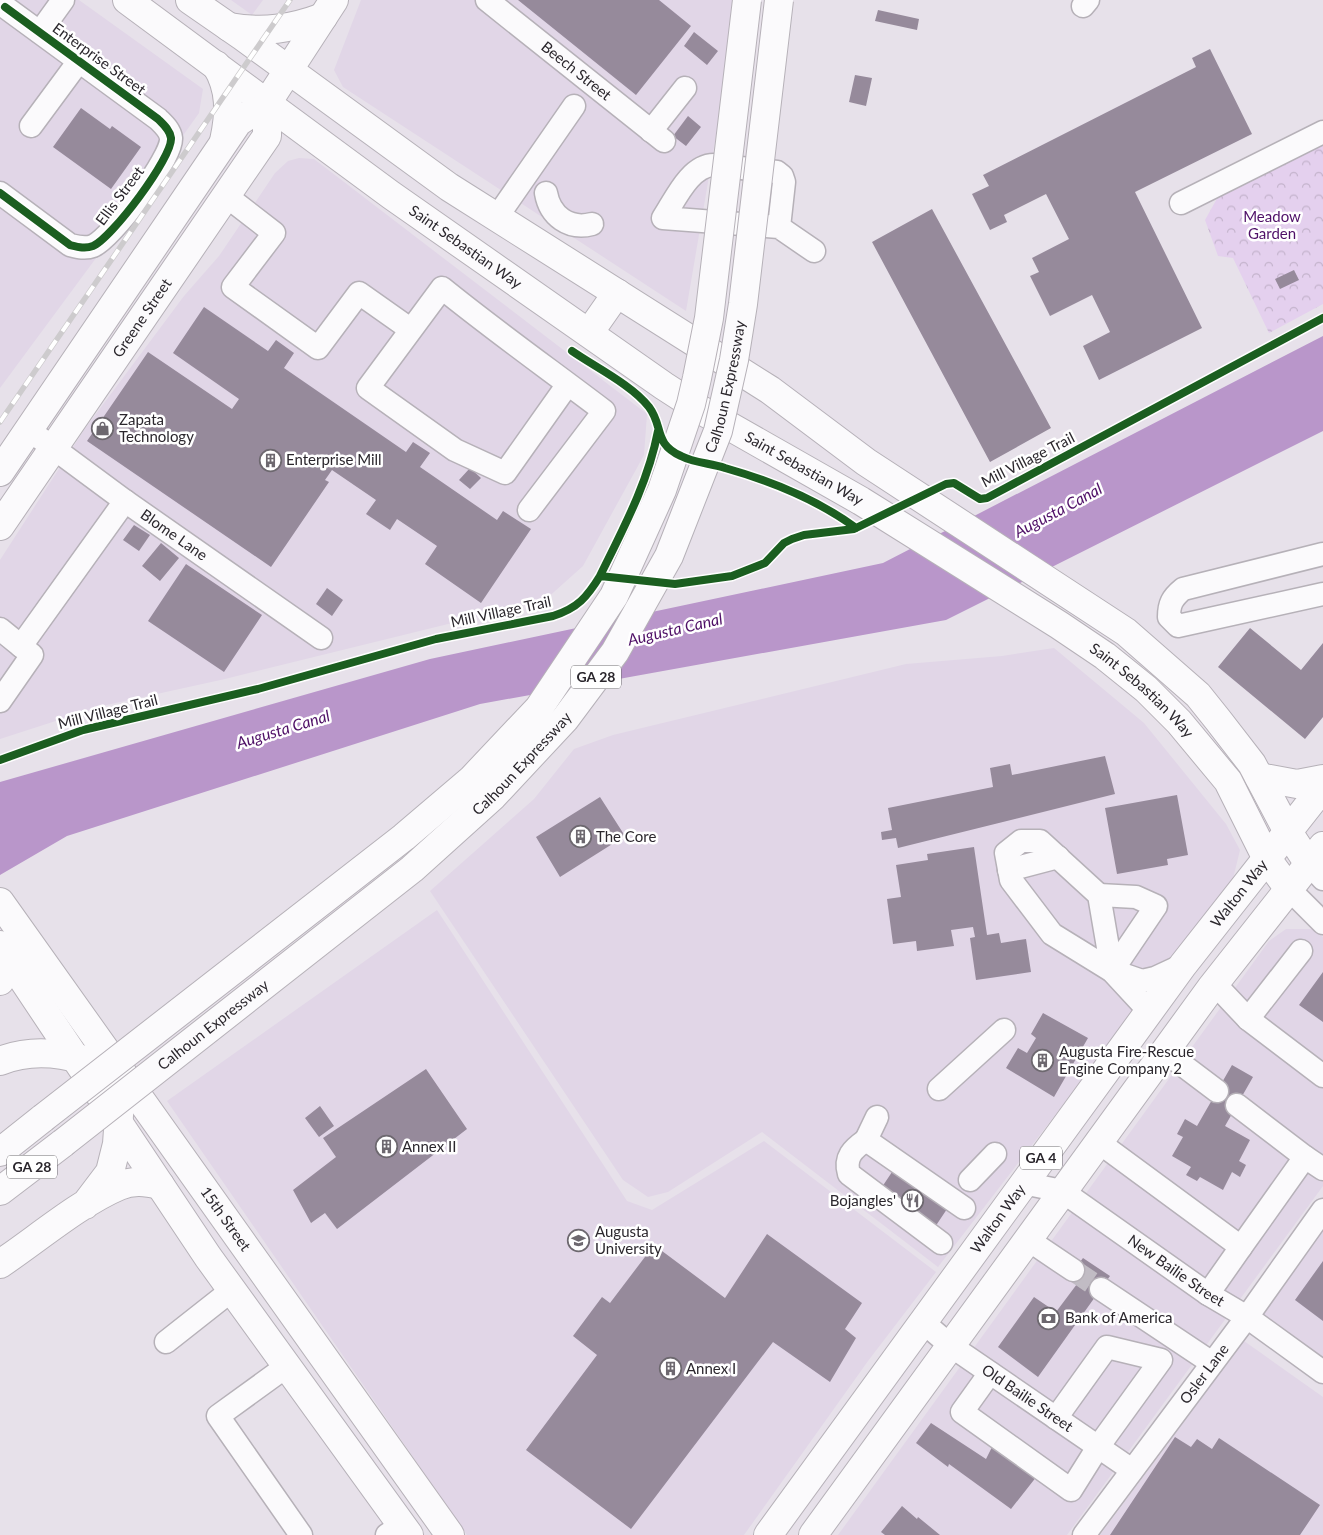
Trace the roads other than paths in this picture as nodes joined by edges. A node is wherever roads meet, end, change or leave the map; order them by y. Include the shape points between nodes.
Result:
1 (63, 0) edge
2 (127, 0) edge
3 (190, 0) edge
4 (487, 0) edge
5 (747, 0) edge
6 (779, 0) edge
7 (6, 7) dead end
8 (329, 8) edge
9 (229, 27) junction
10 (40, 32) junction
11 (79, 61) junction
12 (216, 65) junction
13 (288, 70) junction
14 (685, 88) dead end
15 (267, 102) junction
16 (574, 106) dead end
17 (31, 126) dead end
18 (1323, 132) edge
19 (171, 138) joint
20 (219, 150) junction
21 (546, 194) dead end
22 (225, 195) junction
23 (2, 199) edge
24 (1181, 204) dead end
25 (497, 217) junction
26 (592, 224) dead end
27 (779, 227) junction
28 (814, 252) dead end
29 (617, 293) junction
30 (410, 329) junction
31 (589, 333) junction
32 (568, 384) junction
33 (29, 430) junction
34 (54, 448) junction
35 (0, 472) edge
36 (125, 501) junction
37 (529, 510) dead end
38 (0, 526) edge
39 (1323, 554) edge
40 (1323, 594) edge
41 (0, 629) edge
42 (321, 638) dead end
43 (21, 646) junction
44 (0, 701) edge
45 (1256, 771) junction
46 (1323, 778) edge
47 (1323, 788) edge
48 (1288, 832) junction
49 (1267, 859) junction
50 (1318, 863) edge
51 (1290, 888) junction
52 (1099, 895) junction
53 (0, 902) edge
54 (1323, 923) edge
55 (0, 945) edge
56 (1301, 951) dead end
57 (1183, 965) junction
58 (1112, 970) junction
59 (1214, 983) junction
60 (1149, 1010) junction
61 (1248, 1018) junction
62 (1004, 1030) dead end
63 (1164, 1051) junction
64 (77, 1058) junction
65 (0, 1061) edge
66 (122, 1072) junction
67 (1323, 1076) edge
68 (1093, 1087) junction
69 (939, 1089) dead end
70 (1217, 1091) dead end
71 (1237, 1105) dead end
72 (1122, 1109) junction
73 (877, 1117) dead end
74 (118, 1122) junction
75 (866, 1140) junction
76 (1097, 1142) junction
77 (0, 1152) edge
78 (995, 1154) dead end
79 (1314, 1163) edge
80 (970, 1180) dead end
81 (1023, 1183) junction
82 (160, 1185) junction
83 (0, 1191) edge
84 (1062, 1192) junction
85 (86, 1205) junction
86 (964, 1208) dead end
87 (1323, 1210) edge
88 (1027, 1239) junction
89 (941, 1244) dead end
90 (1241, 1247) junction
91 (0, 1264) edge
92 (1074, 1270) tunnel mouth
93 (1101, 1289) tunnel mouth
94 (232, 1290) junction
95 (1208, 1294) junction
96 (1247, 1317) junction
97 (924, 1323) junction
98 (1176, 1339) junction
99 (166, 1342) dead end
100 (951, 1346) junction
101 (1161, 1360) junction
102 (1212, 1363) junction
103 (287, 1366) junction
104 (990, 1372) junction
105 (1323, 1372) edge
106 (1056, 1418) junction
107 (1098, 1447) junction
108 (1132, 1470) junction
109 (399, 1532) edge
110 (301, 1535) edge
111 (450, 1535) edge
112 (768, 1535) edge
113 (813, 1535) edge
114 (1084, 1535) edge

1 - 10 street, Enterprise Street
2 - 12 main road, Saint Sebastian Way
3 - 9 main road
4 - 14 street, Beech Street via 658,136
5 - 77 main road, Calhoun Expressway / GA 28, bridge via 714,280 697,378 662,490 614,596 539,708 472,780 404,837
6 - 83 main road, Calhoun Expressway / GA 28, bridge via 742,304 734,360 718,431 669,556 615,652 558,726 493,796 412,869
7 - 10 street, Enterprise Street
8 - 9 main road via 283,29
8 - 13 main road, Greene Street
9 - 13 main road
10 - 11 street, Enterprise Street
11 - 17 street
11 - 19 street, Enterprise Street via 158,119
12 - 15 main road, Saint Sebastian Way
12 - 20 main road via 224,78 230,108 224,141
13 - 15 main road, Greene Street
13 - 25 main road via 449,187
15 - 20 main road, Greene Street via 238,122
15 - 22 main road, Greene Street via 267,136
15 - 31 main road, Saint Sebastian Way via 391,195
16 - 25 street
18 - 24 street
19 - 23 street, Ellis Street via 151,178 111,232 92,246 70,245
20 - 33 main road, Greene Street
21 - 26 street via 551,209 564,222 574,226
22 - 30 street via 274,233 233,287 274,317 318,348 359,293
22 - 34 main road, Greene Street
25 - 29 main road
27 - 27 street via 782,176 777,172 714,165 704,165 696,171 663,218
27 - 28 street
29 - 31 main road
29 - 45 main road, bridge via 770,390 866,462 1126,632 1198,695
30 - 32 street via 442,288
30 - 32 street via 368,388 455,450 505,473
31 - 49 main road, Saint Sebastian Way, bridge via 701,410 869,506 1105,656 1146,689 1179,722 1228,781
32 - 37 street via 604,411
33 - 34 street, Blome Lane
33 - 35 main road, Greene Street
34 - 36 street, Blome Lane
34 - 38 main road, Greene Street
36 - 42 street, Blome Lane
36 - 43 street
39 - 40 street via 1183,589 1173,597 1169,617 1178,626
41 - 43 street
43 - 44 street via 32,655
45 - 46 main road via 1297,784
45 - 48 main road
47 - 48 main road, Walton Way / GA 4
48 - 49 main road, Walton Way / GA 4
48 - 50 main road
49 - 51 main road, Saint Sebastian Way
49 - 57 main road, Walton Way / GA 4
50 - 51 main road, GA 4
51 - 54 street, Saint Sebastian Way
51 - 59 main road, GA 4
52 - 58 street
52 - 58 street via 1136,898 1156,906
52 - 58 street via 1040,841 1021,841 1006,853 1011,880 1052,934
53 - 66 main road, 15th Street
55 - 64 main road
56 - 61 street
57 - 58 street via 1142,981
57 - 60 main road, Walton Way / GA 4
58 - 60 street
59 - 61 street
59 - 63 main road, GA 4
60 - 68 main road, Walton Way / GA 4
61 - 67 street
62 - 69 street
63 - 70 street
63 - 72 main road, GA 4
64 - 65 main road via 55,1053 26,1053
64 - 66 main road
64 - 74 main road
66 - 74 main road
66 - 111 main road, 15th Street
68 - 72 main road
68 - 81 main road, Walton Way / GA 4
71 - 79 street
72 - 76 main road, GA 4
73 - 75 street
74 - 82 main road
74 - 85 main road via 110,1172
75 - 86 street
75 - 89 street via 849,1154 846,1164 849,1174
76 - 84 main road, GA 4
76 - 90 street
78 - 80 street
79 - 90 street
81 - 84 street, New Bailie Street
81 - 97 main road, Walton Way / GA 4
82 - 85 main road via 141,1181 120,1185
82 - 94 main road
84 - 88 main road, GA 4
84 - 95 street, New Bailie Street
85 - 91 main road
87 - 96 street, Osler Lane
88 - 92 street
88 - 100 main road, GA 4
90 - 95 street
93 - 98 street
94 - 99 street
94 - 103 main road
95 - 96 street, New Bailie Street
96 - 102 street, Osler Lane
96 - 105 street, New Bailie Street
97 - 100 street, Old Bailie Street
97 - 112 main road, Walton Way / GA 4
98 - 101 street
98 - 102 street
100 - 104 street, Old Bailie Street
100 - 113 main road, GA 4
101 - 106 street via 1107,1347
101 - 107 street
102 - 108 street, Osler Lane
103 - 109 main road
103 - 110 street via 218,1416
104 - 106 street, Old Bailie Street
104 - 107 street via 962,1412 1070,1490
106 - 107 street, Old Bailie Street
107 - 108 street, Old Bailie Street
108 - 114 street, Osler Lane

